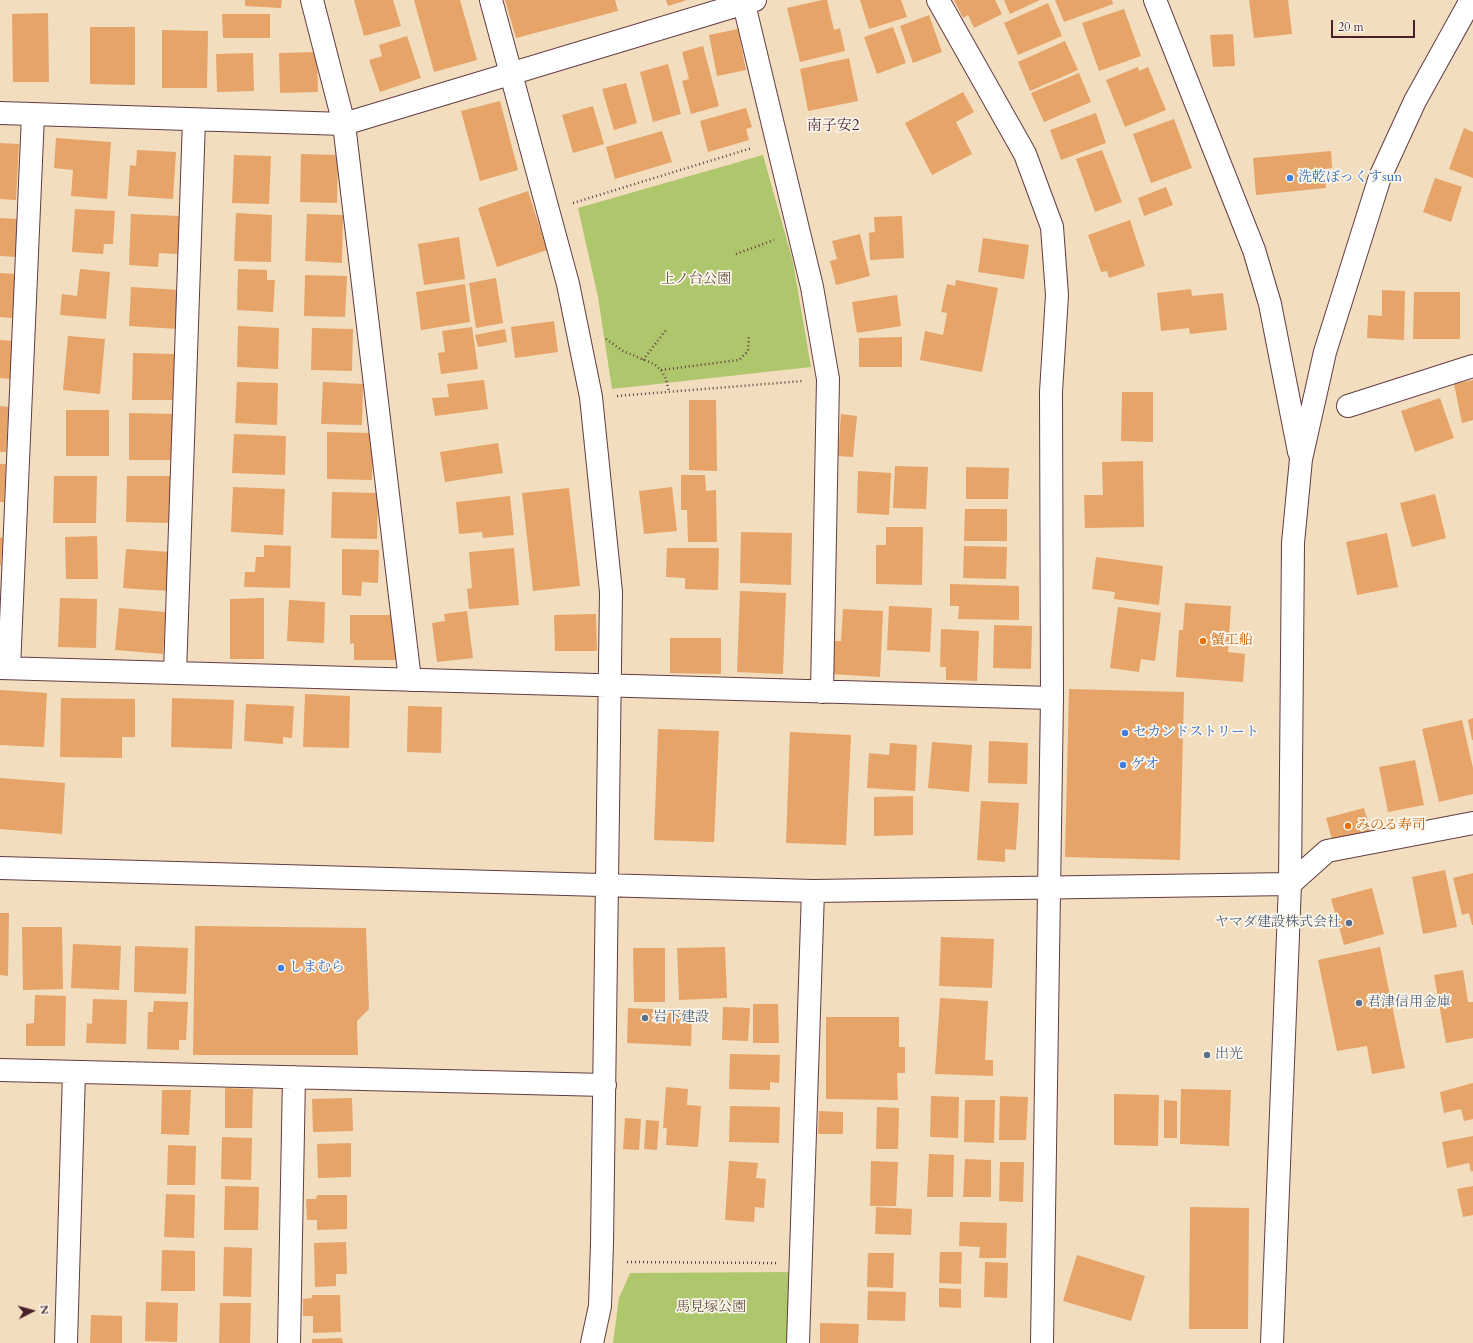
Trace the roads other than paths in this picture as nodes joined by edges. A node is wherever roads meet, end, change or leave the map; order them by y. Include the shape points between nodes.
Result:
1 (312, 0) edge
2 (491, 0) edge
3 (938, 0) edge
4 (1155, 0) edge
5 (1471, 0) edge
6 (748, 1) edge
7 (511, 74) junction
8 (0, 113) edge
9 (33, 114) junction
10 (194, 120) junction
11 (344, 124) junction
12 (1473, 366) edge
13 (1348, 406) dead end
14 (1301, 459) junction
15 (4, 668) edge
16 (175, 674) junction
17 (410, 680) junction
18 (611, 686) junction
19 (822, 692) junction
20 (1052, 698) junction
21 (1473, 823) edge
22 (0, 868) edge
23 (1290, 884) junction
24 (608, 887) junction
25 (1048, 887) junction
26 (813, 891) junction
27 (0, 1070) edge
28 (74, 1072) junction
29 (294, 1077) junction
30 (604, 1085) junction
31 (66, 1343) edge
32 (288, 1343) edge
33 (592, 1343) edge
34 (798, 1343) edge
35 (1042, 1343) edge
36 (1272, 1343) edge

1 - 11 street
2 - 7 street
3 - 20 street via 1025,154 1052,227 1057,295 1051,392
4 - 14 street via 1254,250 1270,304
5 - 14 street via 1415,101 1380,177 1325,352
6 - 7 street
6 - 19 street via 812,287 828,379
7 - 11 street
7 - 18 street via 568,284 591,397 611,592
8 - 9 street
9 - 10 street
9 - 15 street
10 - 11 street
10 - 16 street
11 - 17 street
12 - 13 street
14 - 23 street via 1293,543
15 - 16 street
16 - 17 street
17 - 18 street
18 - 19 street
18 - 24 street
19 - 20 street
20 - 25 street
21 - 23 street via 1327,851
22 - 24 street
23 - 25 street
23 - 36 street
24 - 26 street
24 - 30 street
25 - 26 street
25 - 35 street
26 - 34 street
27 - 28 street
28 - 29 street
28 - 31 street
29 - 30 street
29 - 32 street
30 - 33 street via 600,1306

